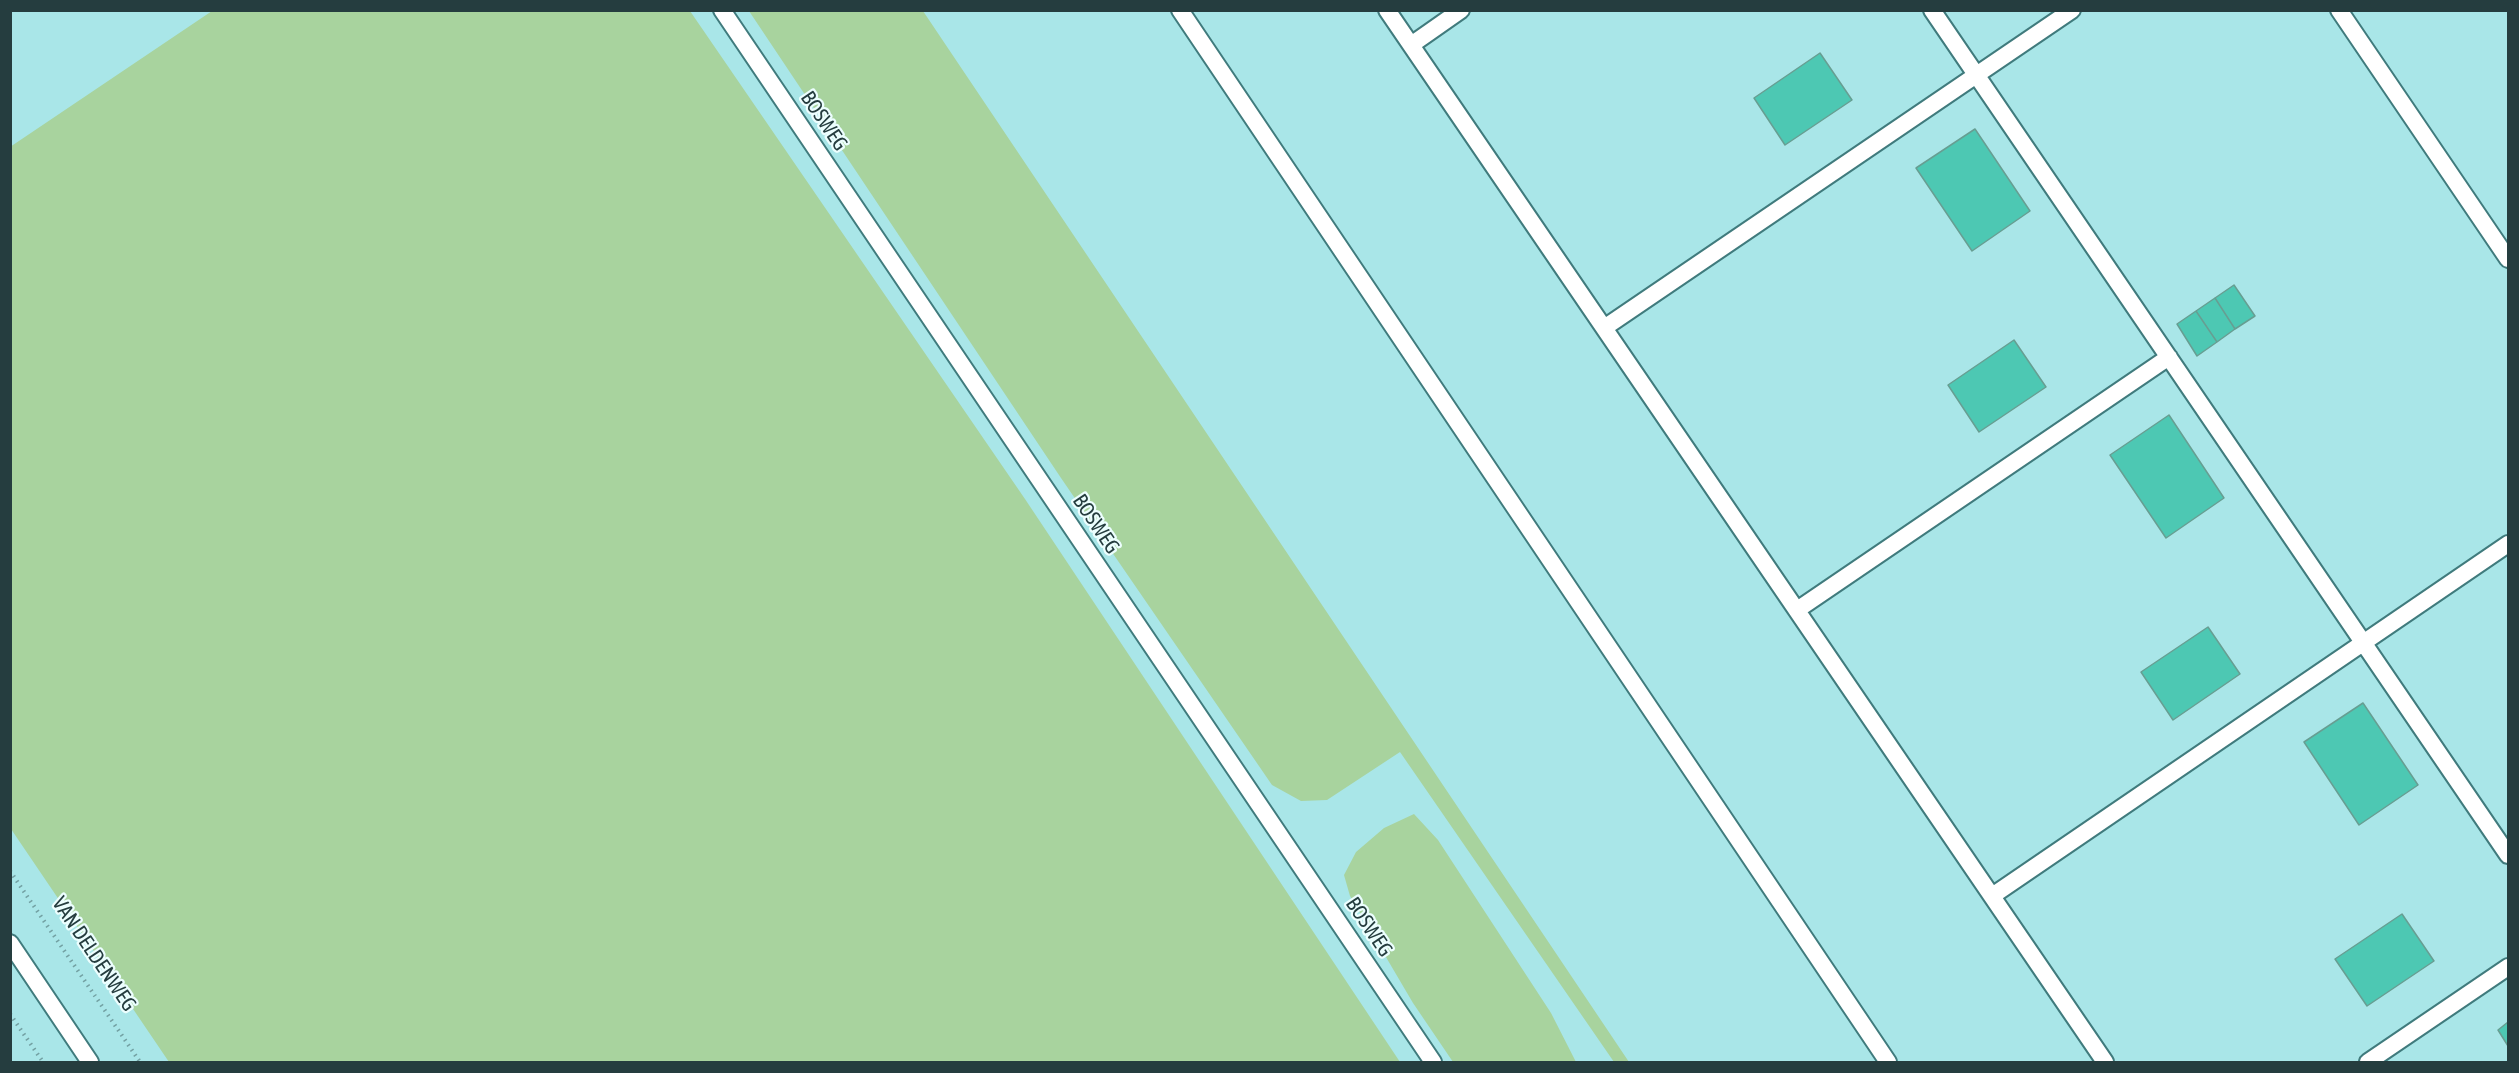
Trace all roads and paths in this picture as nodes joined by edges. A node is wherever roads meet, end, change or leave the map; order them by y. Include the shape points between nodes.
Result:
1 (722, 10) edge
2 (1180, 10) edge
3 (1387, 10) edge
4 (1461, 10) edge
5 (1932, 10) edge
6 (2072, 10) edge
7 (2339, 10) edge
8 (1411, 45) junction
9 (1977, 75) junction
10 (2508, 259) edge
11 (1604, 328) junction
12 (2169, 357) junction
13 (2508, 544) edge
14 (1797, 610) junction
15 (2364, 643) junction
16 (2508, 855) edge
17 (10, 871) edge
18 (1992, 896) junction
19 (10, 943) edge
20 (2508, 967) edge
21 (10, 1014) edge
22 (43, 1062) edge
23 (90, 1062) edge
24 (140, 1062) edge
25 (1433, 1062) edge
26 (1888, 1062) edge
27 (2105, 1062) edge
28 (2368, 1062) edge

1 - 25 lane, BOSWEG
2 - 26 lane
3 - 8 lane
4 - 8 lane
5 - 9 lane
6 - 9 lane
7 - 10 lane
8 - 11 lane
9 - 11 lane
9 - 12 lane
11 - 14 lane
12 - 14 lane
12 - 15 lane
13 - 15 lane
14 - 18 lane
15 - 16 lane
15 - 18 lane
17 - 24 path, VAN DELDENWEG
18 - 27 lane
19 - 23 lane
20 - 28 lane
21 - 22 path

